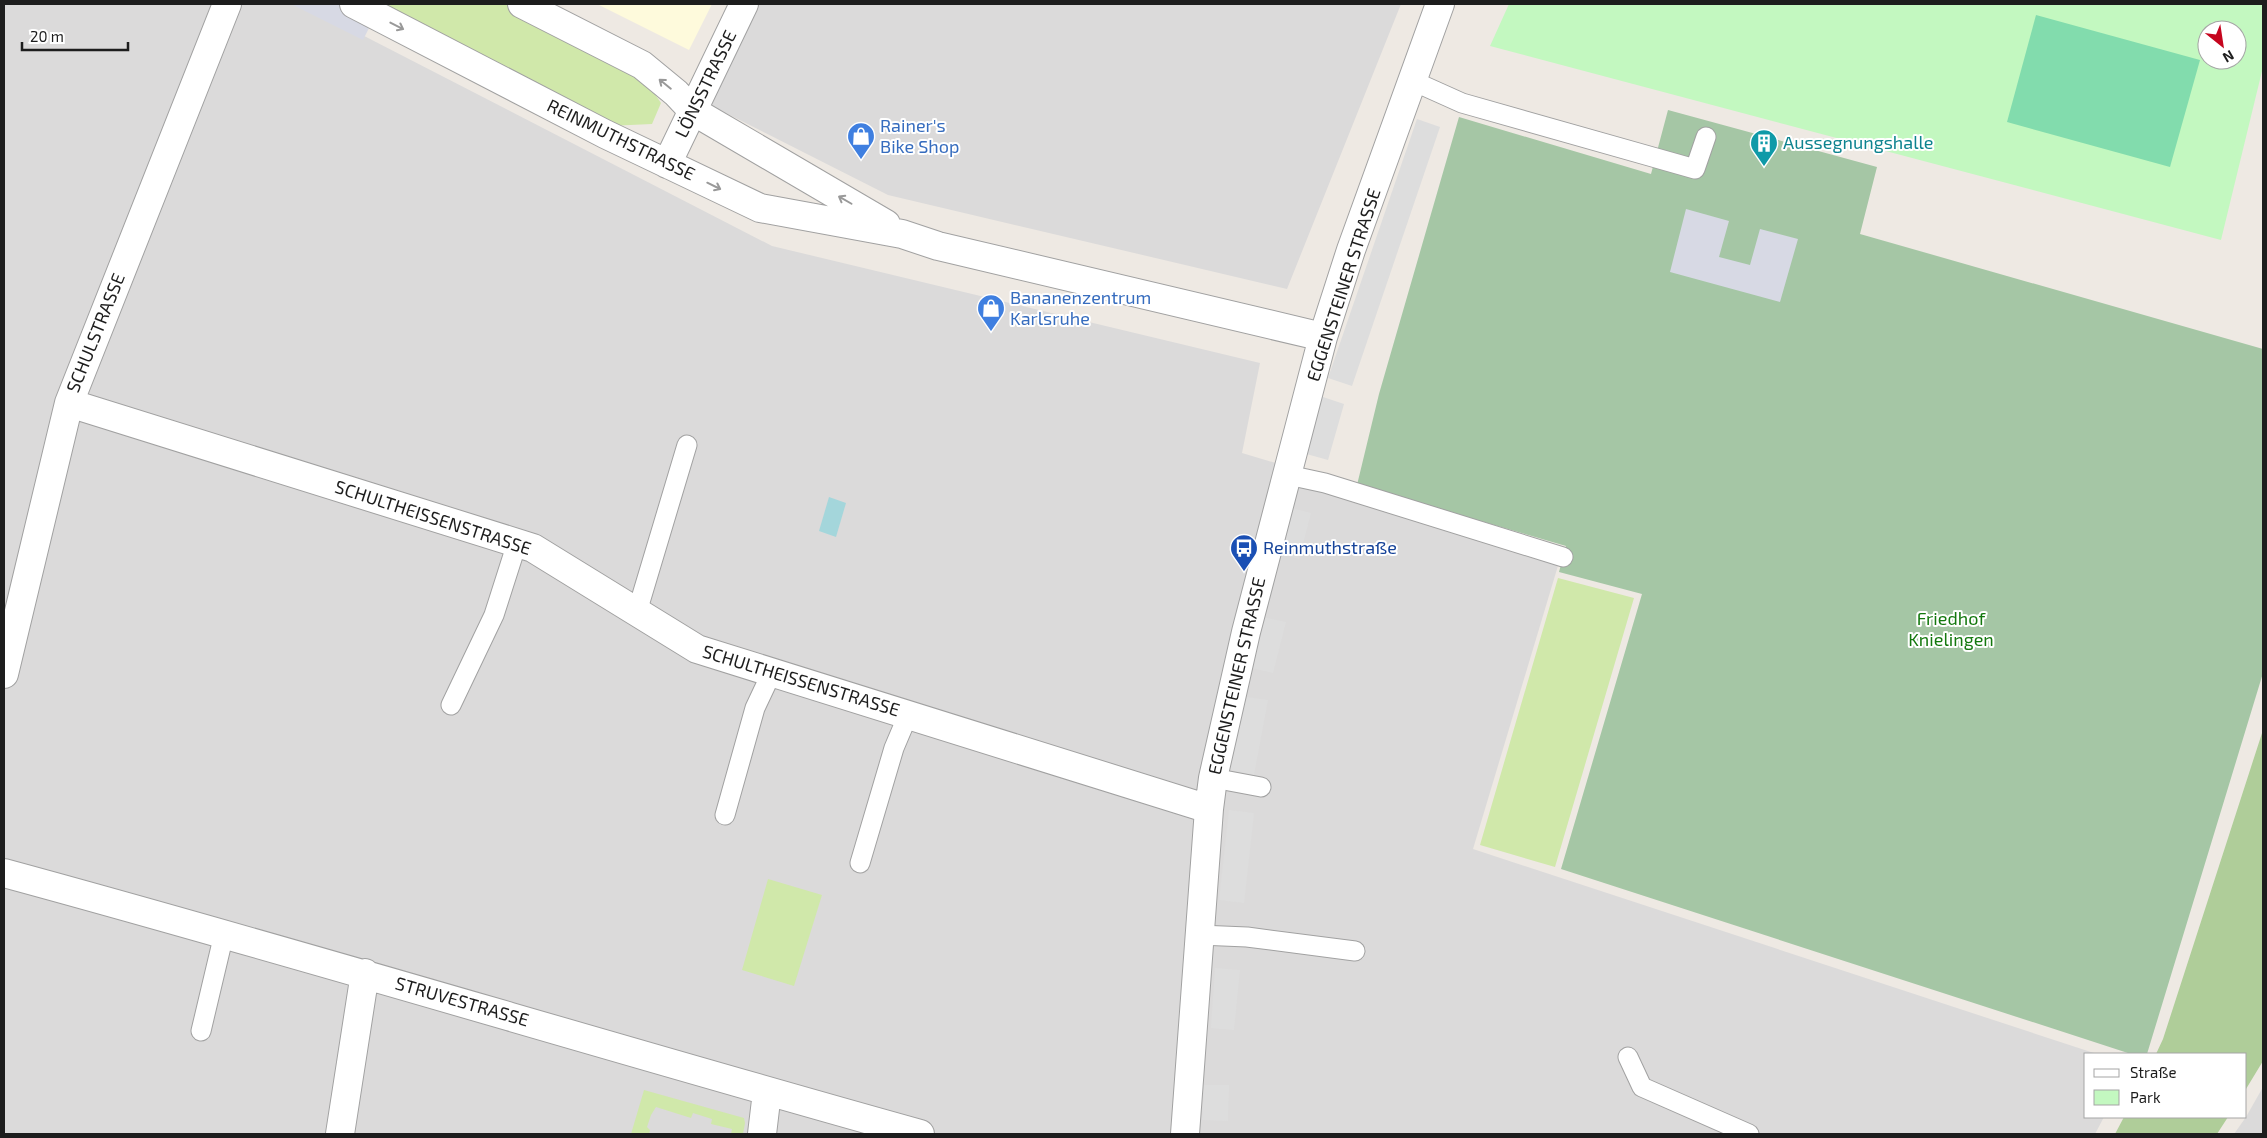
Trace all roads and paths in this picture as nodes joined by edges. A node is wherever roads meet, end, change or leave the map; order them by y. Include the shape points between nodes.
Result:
1 (226, 4) edge
2 (354, 4) edge
3 (522, 4) edge
4 (744, 4) edge
5 (1440, 4) edge
6 (1413, 80) junction
7 (693, 111) junction
8 (1706, 137) dead end
9 (668, 164) junction
10 (902, 234) junction
11 (1323, 337) junction
12 (69, 403) junction
13 (687, 445) dead end
14 (1288, 474) junction
15 (517, 543) junction
16 (1563, 557) dead end
17 (637, 612) junction
18 (772, 672) junction
19 (4, 674) edge
20 (451, 705) dead end
21 (908, 714) junction
22 (1213, 778) junction
23 (1261, 787) dead end
24 (1208, 809) junction
25 (725, 815) dead end
26 (860, 863) dead end
27 (4, 874) edge
28 (224, 934) junction
29 (1199, 935) junction
30 (1354, 951) dead end
31 (365, 973) junction
32 (201, 1030) dead end
33 (1628, 1057) dead end
34 (766, 1092) junction
35 (340, 1134) edge
36 (762, 1134) edge
37 (920, 1134) edge
38 (1184, 1134) edge
39 (1750, 1134) edge

1 - 12 street, SCHULSTRASSE
2 -> 9 street, REINMUTHSTRASSE
7 -> 3 street, REINMUTHSTRASSE via 642,65
4 - 7 street, LÖNSSTRASSE
5 - 6 street, EGGENSTEINER STRASSE
6 - 8 lane via 1462,103 1695,169
6 - 11 street, EGGENSTEINER STRASSE
7 - 9 street, LÖNSSTRASSE
10 -> 7 street, REINMUTHSTRASSE
9 -> 10 street, REINMUTHSTRASSE via 760,208
10 - 11 street, REINMUTHSTRASSE via 938,246
11 - 14 street, EGGENSTEINER STRASSE
12 - 15 street, SCHULTHEISSENSTRASSE
12 - 19 street, SCHULSTRASSE
13 - 17 lane
14 - 16 lane
14 - 22 street, EGGENSTEINER STRASSE via 1246,632
15 - 17 street, SCHULTHEISSENSTRASSE via 533,548
15 - 20 lane via 494,614
17 - 18 street, SCHULTHEISSENSTRASSE via 697,649
18 - 21 street, SCHULTHEISSENSTRASSE
18 - 25 lane via 755,708
21 - 24 street, SCHULTHEISSENSTRASSE
21 - 26 lane via 894,748
22 - 23 lane
22 - 24 street, EGGENSTEINER STRASSE
24 - 29 street, EGGENSTEINER STRASSE
27 - 28 street, STRUVESTRASSE
28 - 31 street, STRUVESTRASSE
28 - 32 lane
29 - 30 lane via 1247,937
29 - 38 street, EGGENSTEINER STRASSE
31 - 34 street, STRUVESTRASSE
31 - 35 street
33 - 39 lane via 1642,1087
34 - 36 street
34 - 37 street, STRUVESTRASSE

